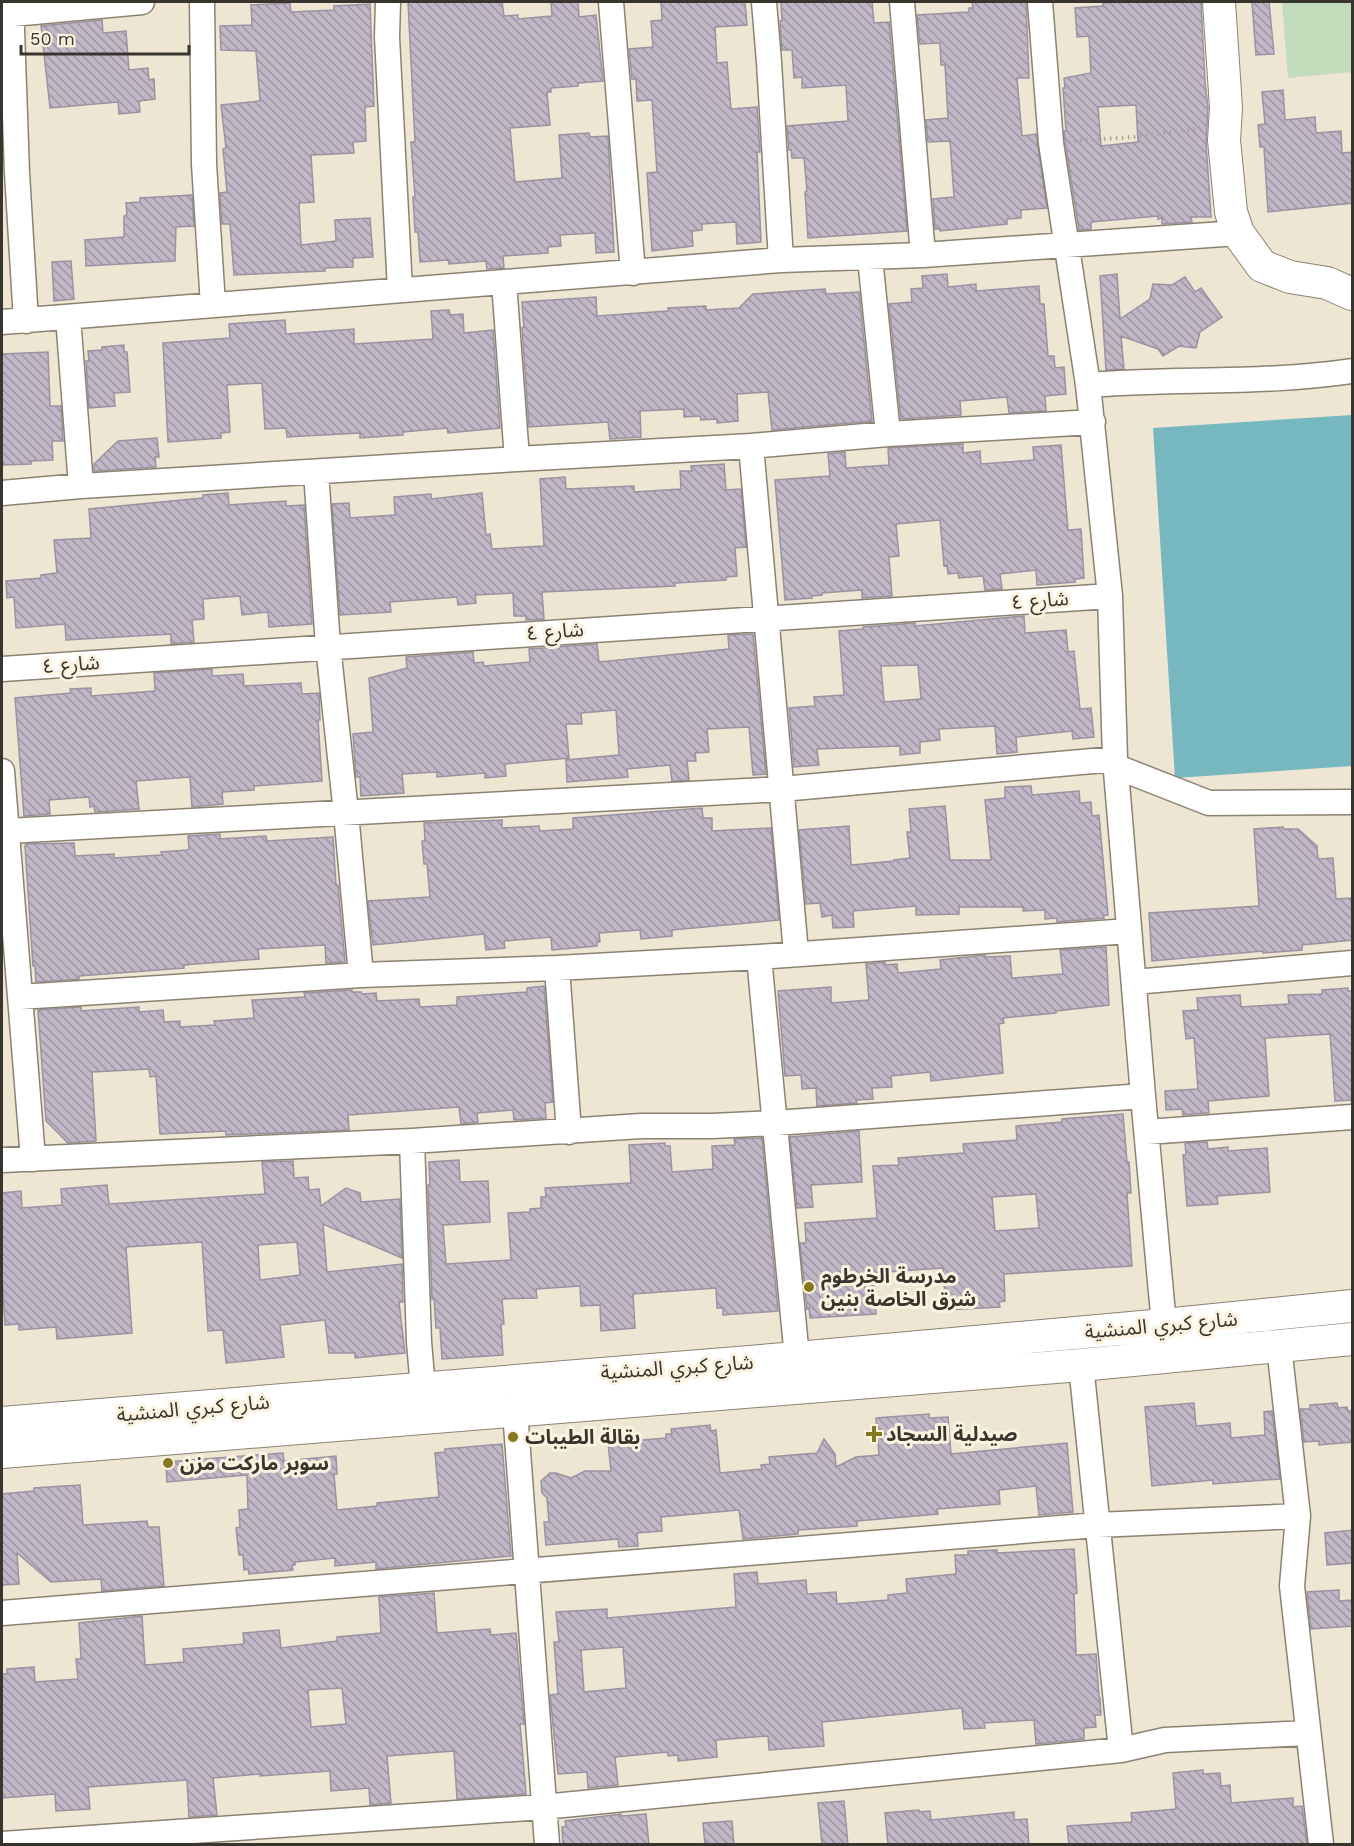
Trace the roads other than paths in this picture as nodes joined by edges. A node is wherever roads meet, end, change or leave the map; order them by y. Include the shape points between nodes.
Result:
1 (142, 2) edge
2 (202, 2) edge
3 (388, 2) edge
4 (611, 2) edge
5 (764, 2) edge
6 (902, 2) edge
7 (1040, 2) edge
8 (1219, 2) edge
9 (8, 10) edge
10 (1226, 117) junction
11 (1238, 233) junction
12 (1066, 245) junction
13 (923, 255) junction
14 (870, 258) junction
15 (781, 260) junction
16 (633, 273) junction
17 (504, 282) junction
18 (1340, 289) edge
19 (400, 290) junction
20 (213, 305) junction
21 (68, 317) junction
22 (26, 321) junction
23 (2, 322) edge
24 (1353, 371) edge
25 (1088, 385) junction
26 (1093, 422) junction
27 (888, 434) junction
28 (751, 446) junction
29 (516, 459) junction
30 (316, 472) junction
31 (81, 486) junction
32 (2, 493) edge
33 (1110, 596) junction
34 (767, 617) junction
35 (328, 646) junction
36 (2, 669) edge
37 (1116, 763) junction
38 (2, 771) edge
39 (782, 789) junction
40 (1353, 802) edge
41 (346, 813) junction
42 (7, 831) junction
43 (8, 926) edge
44 (1130, 931) junction
45 (796, 953) junction
46 (759, 957) junction
47 (1353, 963) edge
48 (557, 968) junction
49 (361, 975) junction
50 (1134, 982) junction
51 (20, 997) junction
52 (1143, 1096) junction
53 (1353, 1117) edge
54 (776, 1123) junction
55 (569, 1132) junction
56 (1147, 1132) junction
57 (412, 1141) junction
58 (33, 1159) junction
59 (2, 1160) edge
60 (1353, 1306) edge
61 (1164, 1325) junction
62 (1353, 1339) edge
63 (1279, 1346) junction
64 (797, 1358) junction
65 (1081, 1365) junction
66 (423, 1388) junction
67 (515, 1411) junction
68 (2, 1423) edge
69 (2, 1452) edge
70 (1298, 1516) junction
71 (1097, 1525) junction
72 (528, 1570) junction
73 (2, 1613) edge
74 (1308, 1734) junction
75 (1121, 1750) junction
76 (543, 1807) junction
77 (2, 1844) edge
78 (547, 1845) edge
79 (1321, 1845) edge

1 - 9 street
2 - 20 street via 204,164
3 - 19 street
4 - 16 street
5 - 15 street
6 - 13 street
7 - 12 street via 1051,143
8 - 10 main road
9 - 22 street
10 - 11 main road via 1224,140 1231,213
10 - 18 main road via 1245,145 1253,222 1273,245
11 - 12 street
11 - 18 main road via 1262,266 1290,278
12 - 13 street
12 - 25 street
13 - 14 street
14 - 15 street
14 - 27 street
15 - 16 street
16 - 17 street
17 - 19 street
17 - 29 street
19 - 20 street
20 - 21 street
21 - 22 street
21 - 31 street
22 - 23 street
24 - 25 street via 1244,380
25 - 26 street
26 - 27 street
26 - 33 street
27 - 28 street
28 - 29 street
28 - 34 street
29 - 30 street
30 - 31 street
30 - 35 street
31 - 32 street
33 - 34 street, شارع ٤
33 - 37 street
34 - 35 street, شارع ٤
34 - 39 street
35 - 36 street, شارع ٤
35 - 41 street
37 - 39 street
37 - 40 street via 1209,803
37 - 44 street
38 - 42 street
39 - 41 street
39 - 45 street
41 - 42 street
41 - 49 street
42 - 43 street
43 - 51 street
44 - 45 street
44 - 50 street
45 - 46 street
46 - 48 street
46 - 54 street
47 - 50 street
48 - 49 street
48 - 55 street
49 - 51 street
50 - 52 street
51 - 58 street
52 - 54 street
52 - 56 street
53 - 56 street
54 - 55 street
54 - 64 street
55 - 57 street
56 - 61 street
57 - 58 street
57 - 66 street
58 - 59 street
60 - 61 main road, شارع كبري المنشية
61 - 64 main road, شارع كبري المنشية
62 - 63 main road, شارع كبري المنشية
63 - 65 main road, شارع كبري المنشية
63 - 70 street
64 - 66 main road, شارع كبري المنشية
65 - 67 main road, شارع كبري المنشية
65 - 71 street
66 - 68 main road, شارع كبري المنشية
67 - 69 main road, شارع كبري المنشية
67 - 72 street
70 - 71 street
70 - 74 street via 1292,1586
71 - 72 street
71 - 75 street
72 - 73 street
72 - 76 street
74 - 75 street via 1165,1740
74 - 79 street
75 - 76 street
76 - 77 street
76 - 78 street

